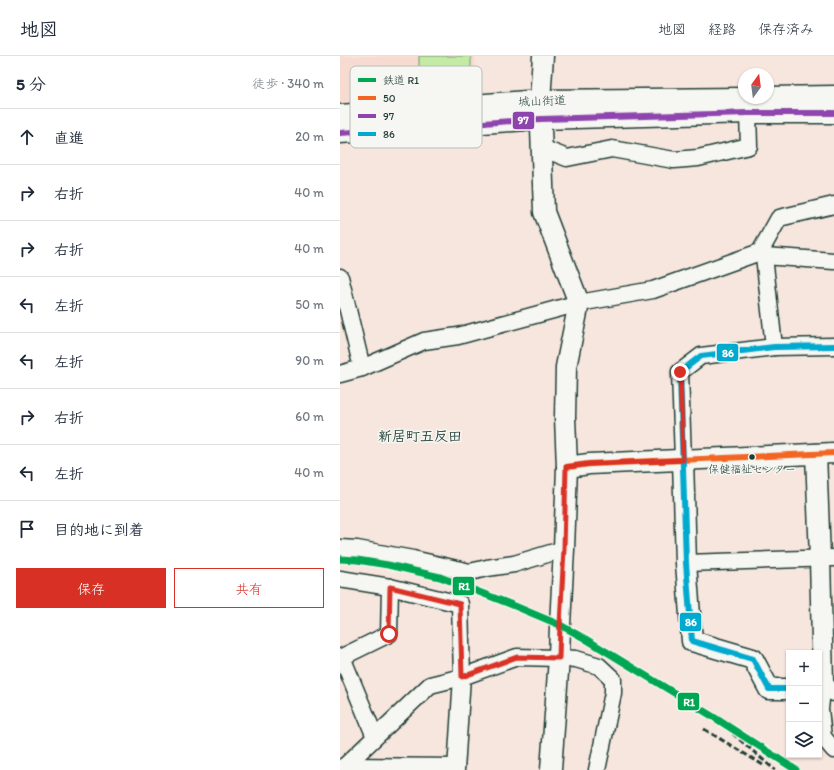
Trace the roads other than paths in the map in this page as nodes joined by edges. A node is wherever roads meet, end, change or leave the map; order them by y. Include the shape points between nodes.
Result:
1 (543, 56) edge
2 (834, 96) edge
3 (774, 98) edge
4 (746, 106) edge
5 (541, 110) junction
6 (482, 111) edge
7 (834, 113) edge
8 (340, 115) edge
9 (350, 115) edge
10 (482, 117) edge
11 (350, 132) edge
12 (340, 133) edge
13 (542, 148) junction
14 (834, 205) edge
15 (762, 254) junction
16 (834, 262) edge
17 (340, 277) edge
18 (578, 303) junction
19 (834, 346) edge
20 (774, 347) junction
21 (362, 368) junction
22 (340, 374) edge
23 (825, 454) edge
24 (683, 460) junction
25 (566, 467) junction
26 (340, 548) edge
27 (564, 549) junction
28 (827, 558) edge
29 (686, 563) junction
30 (340, 579) edge
31 (390, 587) junction
32 (341, 658) edge
33 (559, 658) junction
34 (462, 677) junction
35 (825, 687) edge
36 (786, 689) edge
37 (375, 737) junction
38 (832, 745) edge
39 (344, 768) edge
40 (456, 769) edge
41 (551, 770) edge
42 (597, 770) edge

1 - 5 street
2 - 3 street
4 - 5 street, 城山街道
4 - 7 street, 城山街道
4 - 13 street via 749,146 698,158 674,160 612,149 566,158
5 - 6 street, 城山街道
5 - 10 street, 城山街道
5 - 13 street
8 - 9 street, 城山街道
11 - 12 street, 城山街道
13 - 18 street via 544,212
14 - 15 street via 779,218
15 - 16 street
15 - 18 street via 653,290
15 - 20 street
17 - 21 street
18 - 21 street via 458,336 424,341
18 - 25 street via 566,367
19 - 20 street
20 - 24 street via 701,356 680,372
21 - 22 street
23 - 24 street
23 - 28 street
24 - 25 street
24 - 29 street
25 - 27 street
26 - 27 street via 413,559 470,572 514,564
27 - 33 street
28 - 29 street
28 - 35 street
29 - 36 street via 692,641 753,660 769,689
30 - 31 street
31 - 32 street via 389,634
31 - 34 street via 460,604
32 - 37 street
33 - 34 street via 517,657
33 - 41 street
33 - 42 street via 576,659 599,666 613,679 613,693
34 - 37 street via 430,685
34 - 40 street
35 - 38 street via 820,709 823,737
37 - 39 street
39 - 40 street

